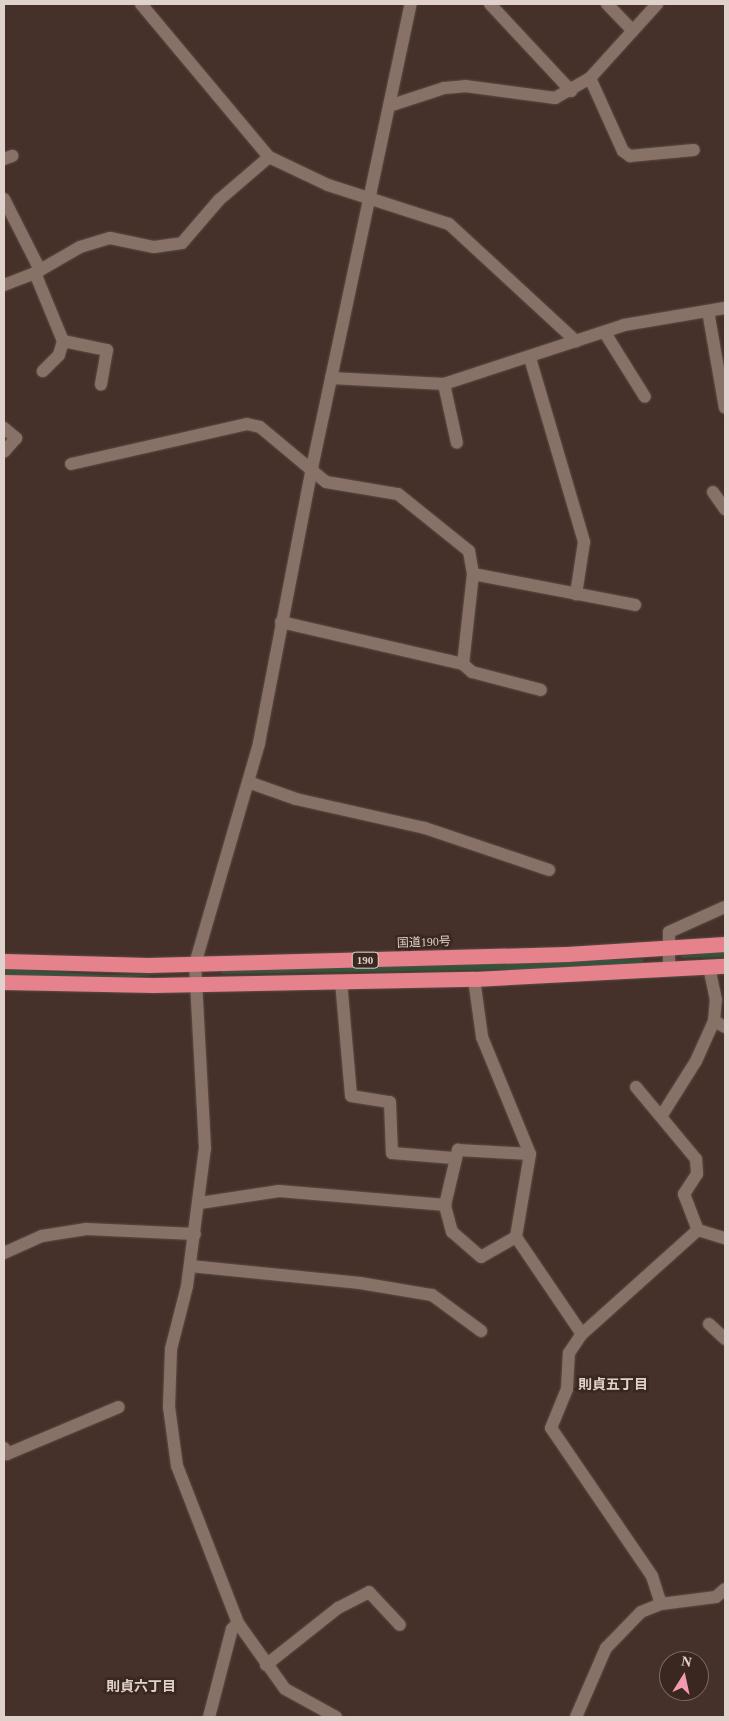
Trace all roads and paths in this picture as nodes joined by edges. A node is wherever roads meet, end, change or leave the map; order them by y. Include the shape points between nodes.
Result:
1 (141, 4) edge
2 (411, 4) edge
3 (490, 4) edge
4 (607, 4) edge
5 (656, 4) edge
6 (633, 31) junction
7 (590, 78) junction
8 (571, 92) junction
9 (389, 106) junction
10 (694, 150) dead end
11 (269, 157) junction
12 (368, 196) junction
13 (4, 199) edge
14 (38, 272) junction
15 (4, 285) edge
16 (725, 308) edge
17 (708, 311) junction
18 (606, 333) junction
19 (62, 341) junction
20 (576, 341) junction
21 (530, 358) junction
22 (43, 371) dead end
23 (331, 378) junction
24 (101, 384) dead end
25 (444, 384) junction
26 (645, 397) dead end
27 (725, 408) edge
28 (4, 428) edge
29 (457, 444) dead end
30 (4, 452) edge
31 (71, 464) dead end
32 (312, 468) junction
33 (713, 492) dead end
34 (725, 509) edge
35 (473, 574) junction
36 (576, 594) junction
37 (635, 605) dead end
38 (280, 622) junction
39 (463, 664) junction
40 (541, 690) dead end
41 (248, 782) junction
42 (549, 870) dead end
43 (725, 907) edge
44 (725, 944) edge
45 (668, 950) junction
46 (4, 961) edge
47 (195, 964) junction
48 (725, 966) edge
49 (709, 967) junction
50 (669, 970) junction
51 (474, 978) junction
52 (341, 980) junction
53 (4, 982) edge
54 (196, 983) junction
55 (719, 1024) edge
56 (636, 1087) dead end
57 (662, 1115) junction
58 (530, 1154) junction
59 (453, 1158) junction
60 (200, 1203) junction
61 (445, 1205) junction
62 (698, 1230) junction
63 (195, 1234) junction
64 (516, 1237) junction
65 (725, 1238) edge
66 (4, 1253) edge
67 (190, 1266) junction
68 (709, 1324) dead end
69 (481, 1331) dead end
70 (582, 1334) junction
71 (725, 1339) edge
72 (119, 1407) dead end
73 (4, 1448) edge
74 (725, 1589) edge
75 (661, 1604) junction
76 (238, 1623) junction
77 (400, 1625) dead end
78 (266, 1665) junction
79 (310, 1712) edge
80 (209, 1717) edge
81 (336, 1717) edge
82 (576, 1717) edge

1 - 11 street
2 - 9 street
3 - 8 street
4 - 6 street
5 - 6 street
6 - 7 street
7 - 8 street
7 - 10 street via 623,151 640,157
8 - 9 street via 555,98 497,88 444,88
9 - 12 street
11 - 12 street via 328,185
11 - 14 street via 219,200 182,243 154,247 110,238 80,247
12 - 20 street via 449,224
12 - 23 street
13 - 14 street
14 - 15 street
14 - 19 street
16 - 17 street
17 - 18 street
17 - 27 street
18 - 20 street
18 - 26 street
19 - 22 street via 59,355
19 - 24 street via 107,350
20 - 21 street
21 - 25 street
21 - 36 street via 584,542
23 - 25 street
23 - 32 street
25 - 29 street
28 - 30 street via 16,438
31 - 32 street via 247,424 260,427
32 - 35 street via 326,482 398,494 469,551
32 - 38 street
33 - 34 street
35 - 36 street
35 - 39 street
36 - 37 street
38 - 39 street
38 - 41 street
39 - 40 street via 472,672
41 - 42 street via 296,799 425,828
41 - 47 street
43 - 45 street via 668,932
44 - 45 highway, 国道190号 / 190
45 - 47 highway, 国道190号 / 190
45 - 50 street
46 - 47 highway, 国道190号 / 190 via 92,966
47 - 54 street
48 - 49 highway, 190
49 - 50 highway, 190
49 - 55 street
50 - 51 highway, 190
51 - 52 highway, 190
51 - 58 street via 482,1037
52 - 54 highway, 190
52 - 59 street via 351,1096 390,1102 392,1152
53 - 54 highway, 190
54 - 60 street via 205,1148
55 - 57 street
56 - 57 street
57 - 62 street via 696,1159 697,1174 684,1194
58 - 59 street via 458,1150
58 - 64 street
59 - 61 street
60 - 61 street via 279,1191
60 - 63 street
61 - 64 street via 452,1232 481,1257
62 - 65 street
62 - 70 street
63 - 66 street via 86,1229 42,1236
63 - 67 street
64 - 70 street
67 - 69 street via 360,1283 432,1295
67 - 76 street via 171,1349 169,1407 177,1466
68 - 71 street
70 - 75 street via 569,1354 567,1389 551,1428 652,1576
72 - 73 street via 7,1454
74 - 75 street via 716,1597
75 - 82 street via 641,1612 606,1648
76 - 78 street
76 - 80 street via 232,1629
77 - 78 street via 369,1592 338,1608
78 - 79 street via 284,1689
79 - 81 street

